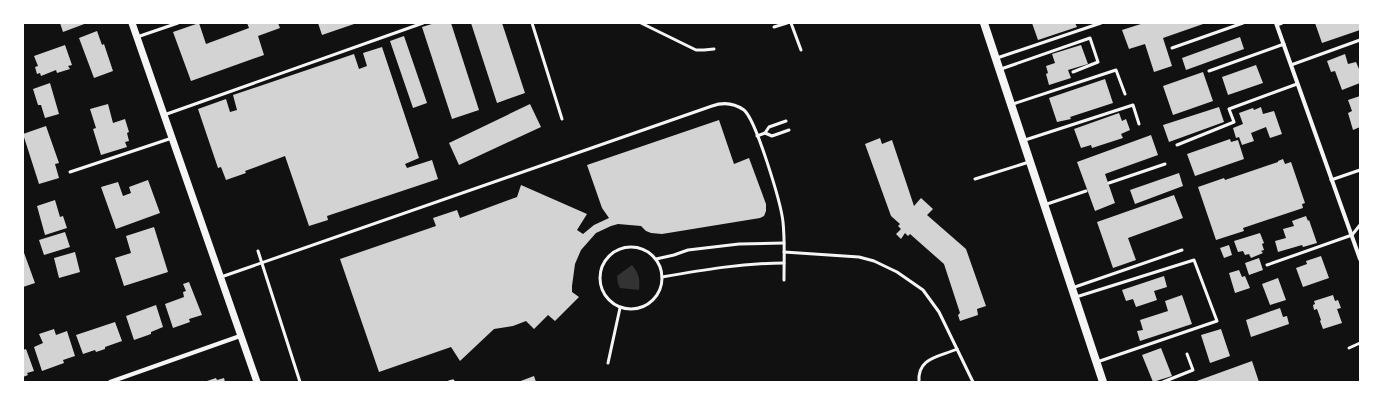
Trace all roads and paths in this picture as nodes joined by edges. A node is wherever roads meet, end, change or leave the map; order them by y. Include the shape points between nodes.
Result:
1 (132, 23) edge
2 (178, 23) edge
3 (422, 23) edge
4 (532, 23) edge
5 (641, 23) edge
6 (651, 23) edge
7 (787, 23) edge
8 (791, 23) edge
9 (984, 23) edge
10 (1101, 23) edge
11 (1243, 23) edge
12 (1282, 23) edge
13 (1277, 24) edge
14 (650, 27) junction
15 (774, 27) dead end
16 (137, 37) junction
17 (1360, 40) edge
18 (1284, 44) junction
19 (714, 48) dead end
20 (1172, 48) dead end
21 (801, 50) dead end
22 (996, 59) junction
23 (1290, 64) junction
24 (999, 69) junction
25 (1209, 71) dead end
26 (1073, 72) dead end
27 (1297, 84) junction
28 (1125, 94) dead end
29 (1011, 105) junction
30 (164, 115) junction
31 (562, 119) dead end
32 (786, 121) dead end
33 (1139, 124) dead end
34 (789, 130) dead end
35 (765, 133) junction
36 (757, 136) junction
37 (172, 138) junction
38 (1023, 140) junction
39 (1177, 145) dead end
40 (1030, 162) junction
41 (1165, 164) dead end
42 (1360, 170) edge
43 (70, 172) dead end
44 (975, 179) dead end
45 (1331, 180) junction
46 (1109, 183) dead end
47 (1086, 191) dead end
48 (1044, 205) junction
49 (1360, 225) edge
50 (1352, 235) junction
51 (784, 243) junction
52 (1182, 250) dead end
53 (258, 251) dead end
54 (784, 252) junction
55 (656, 259) junction
56 (1360, 259) edge
57 (261, 263) junction
58 (784, 263) junction
59 (1267, 265) dead end
60 (220, 277) junction
61 (662, 278) junction
62 (784, 280) dead end
63 (1072, 288) junction
64 (1075, 297) junction
65 (620, 308) junction
66 (240, 336) junction
67 (1360, 343) edge
68 (1349, 348) dead end
69 (957, 349) junction
70 (1187, 354) dead end
71 (1096, 362) junction
72 (608, 363) dead end
73 (110, 382) edge
74 (257, 382) edge
75 (300, 382) edge
76 (919, 382) edge
77 (973, 382) edge
78 (1103, 382) edge
79 (1163, 382) edge

1 - 16 street
2 - 16 lane
3 - 30 lane
4 - 31 lane
5 - 14 lane
6 - 14 lane
7 - 15 lane
8 - 21 lane
9 - 22 main road
10 - 22 lane
11 - 20 lane
12 - 13 lane
13 - 18 street
14 - 19 lane via 696,50
16 - 30 street
17 - 23 lane
18 - 23 street
18 - 25 lane
22 - 24 main road
23 - 27 street
24 - 26 lane via 1090,38 1098,62
24 - 29 main road
27 - 39 lane via 1228,108 1234,122
27 - 45 street
28 - 29 lane via 1116,70
29 - 38 main road
30 - 37 street
32 - 35 lane via 769,127
33 - 38 lane via 1133,104
34 - 35 lane via 772,136
35 - 36 lane
36 - 51 lane via 779,201
36 - 57 lane via 744,110 731,104 718,104
37 - 43 lane
37 - 60 street
38 - 40 main road
40 - 44 lane
40 - 48 main road
41 - 46 lane
42 - 45 lane
45 - 50 street
47 - 48 lane
48 - 63 main road
49 - 50 lane
50 - 56 street
50 - 59 lane
51 - 54 lane
51 - 55 lane via 739,244 688,250
52 - 63 lane
53 - 57 lane
54 - 58 lane
54 - 69 lane via 859,257 897,272 923,290 939,312
55 - 61 lane via 661,268
55 - 65 lane via 647,251 636,247 624,247 613,251 605,260 600,270 599,282 602,293
57 - 60 lane
57 - 75 lane
58 - 61 lane via 704,269
58 - 62 lane
60 - 66 street
61 - 65 lane via 661,288 649,304 630,310
63 - 64 main road
64 - 71 main road
64 - 71 lane via 1194,260 1217,321
65 - 72 lane
66 - 73 street
66 - 74 street
67 - 68 lane
69 - 76 lane via 923,364
69 - 77 lane
70 - 79 lane via 1193,370
71 - 78 main road

